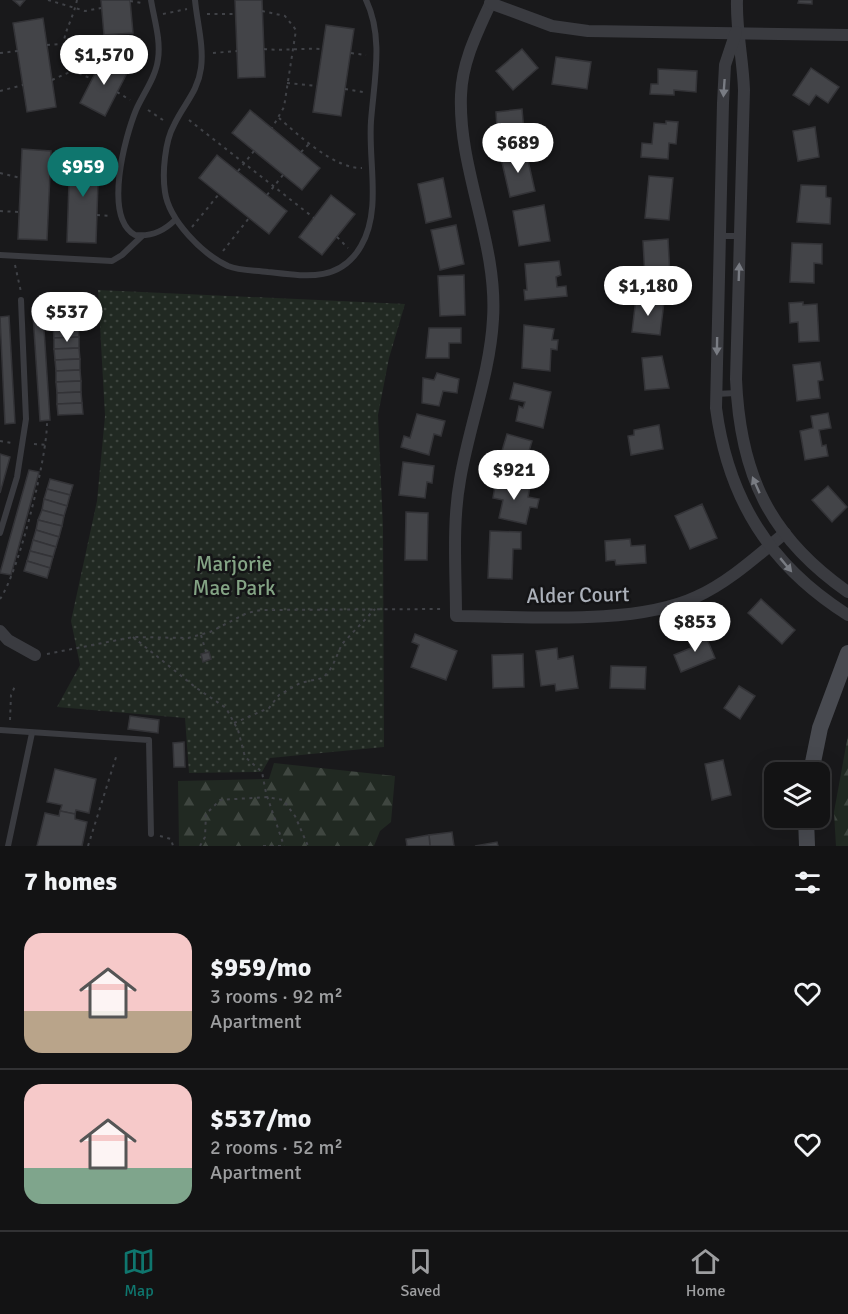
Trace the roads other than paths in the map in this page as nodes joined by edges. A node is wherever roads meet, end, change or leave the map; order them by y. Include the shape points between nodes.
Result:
1 (151, 0) edge
2 (195, 0) edge
3 (366, 0) edge
4 (737, 0) edge
5 (491, 2) edge
6 (736, 32) junction
7 (848, 35) edge
8 (175, 220) junction
9 (142, 236) junction
10 (720, 236) junction
11 (740, 236) junction
12 (0, 255) edge
13 (21, 300) road end
14 (736, 393) junction
15 (716, 394) junction
16 (0, 533) edge
17 (785, 533) junction
18 (770, 545) junction
19 (848, 592) edge
20 (848, 615) edge
21 (0, 631) edge
22 (848, 653) edge
23 (35, 655) road end
24 (0, 730) edge
25 (32, 733) junction
26 (814, 762) edge
27 (806, 828) edge
28 (152, 834) road end
29 (8, 846) edge
30 (807, 846) edge

1 - 9 lane via 158,60 124,149 119,193 125,228
2 - 8 lane via 201,53 197,84 169,138 164,191
3 - 8 lane via 374,16 376,57 371,216 365,239 355,255 319,277 234,267 217,259
4 - 6 street
5 - 6 street via 552,26 588,31
5 - 18 street, Alder Court via 465,65 461,93 463,136 484,235 493,319 460,480 452,612 604,615 652,611 680,604 712,588
6 - 7 street
6 -> 10 street via 725,65
6 - 11 street via 743,61
8 - 9 lane via 160,232
9 - 12 lane via 112,261
10 - 11 lane
10 -> 15 street
14 -> 11 street
13 - 16 lane via 26,419 17,477
14 - 15 lane
17 -> 14 street via 765,503 744,455
15 - 18 street via 721,446 729,473 744,508
17 - 18 street, Alder Court
17 - 19 street via 822,574
18 -> 20 street via 795,574
21 - 23 street
22 - 26 street via 820,728
24 - 25 lane
25 - 28 lane via 149,740
25 - 29 lane
27 - 30 street

